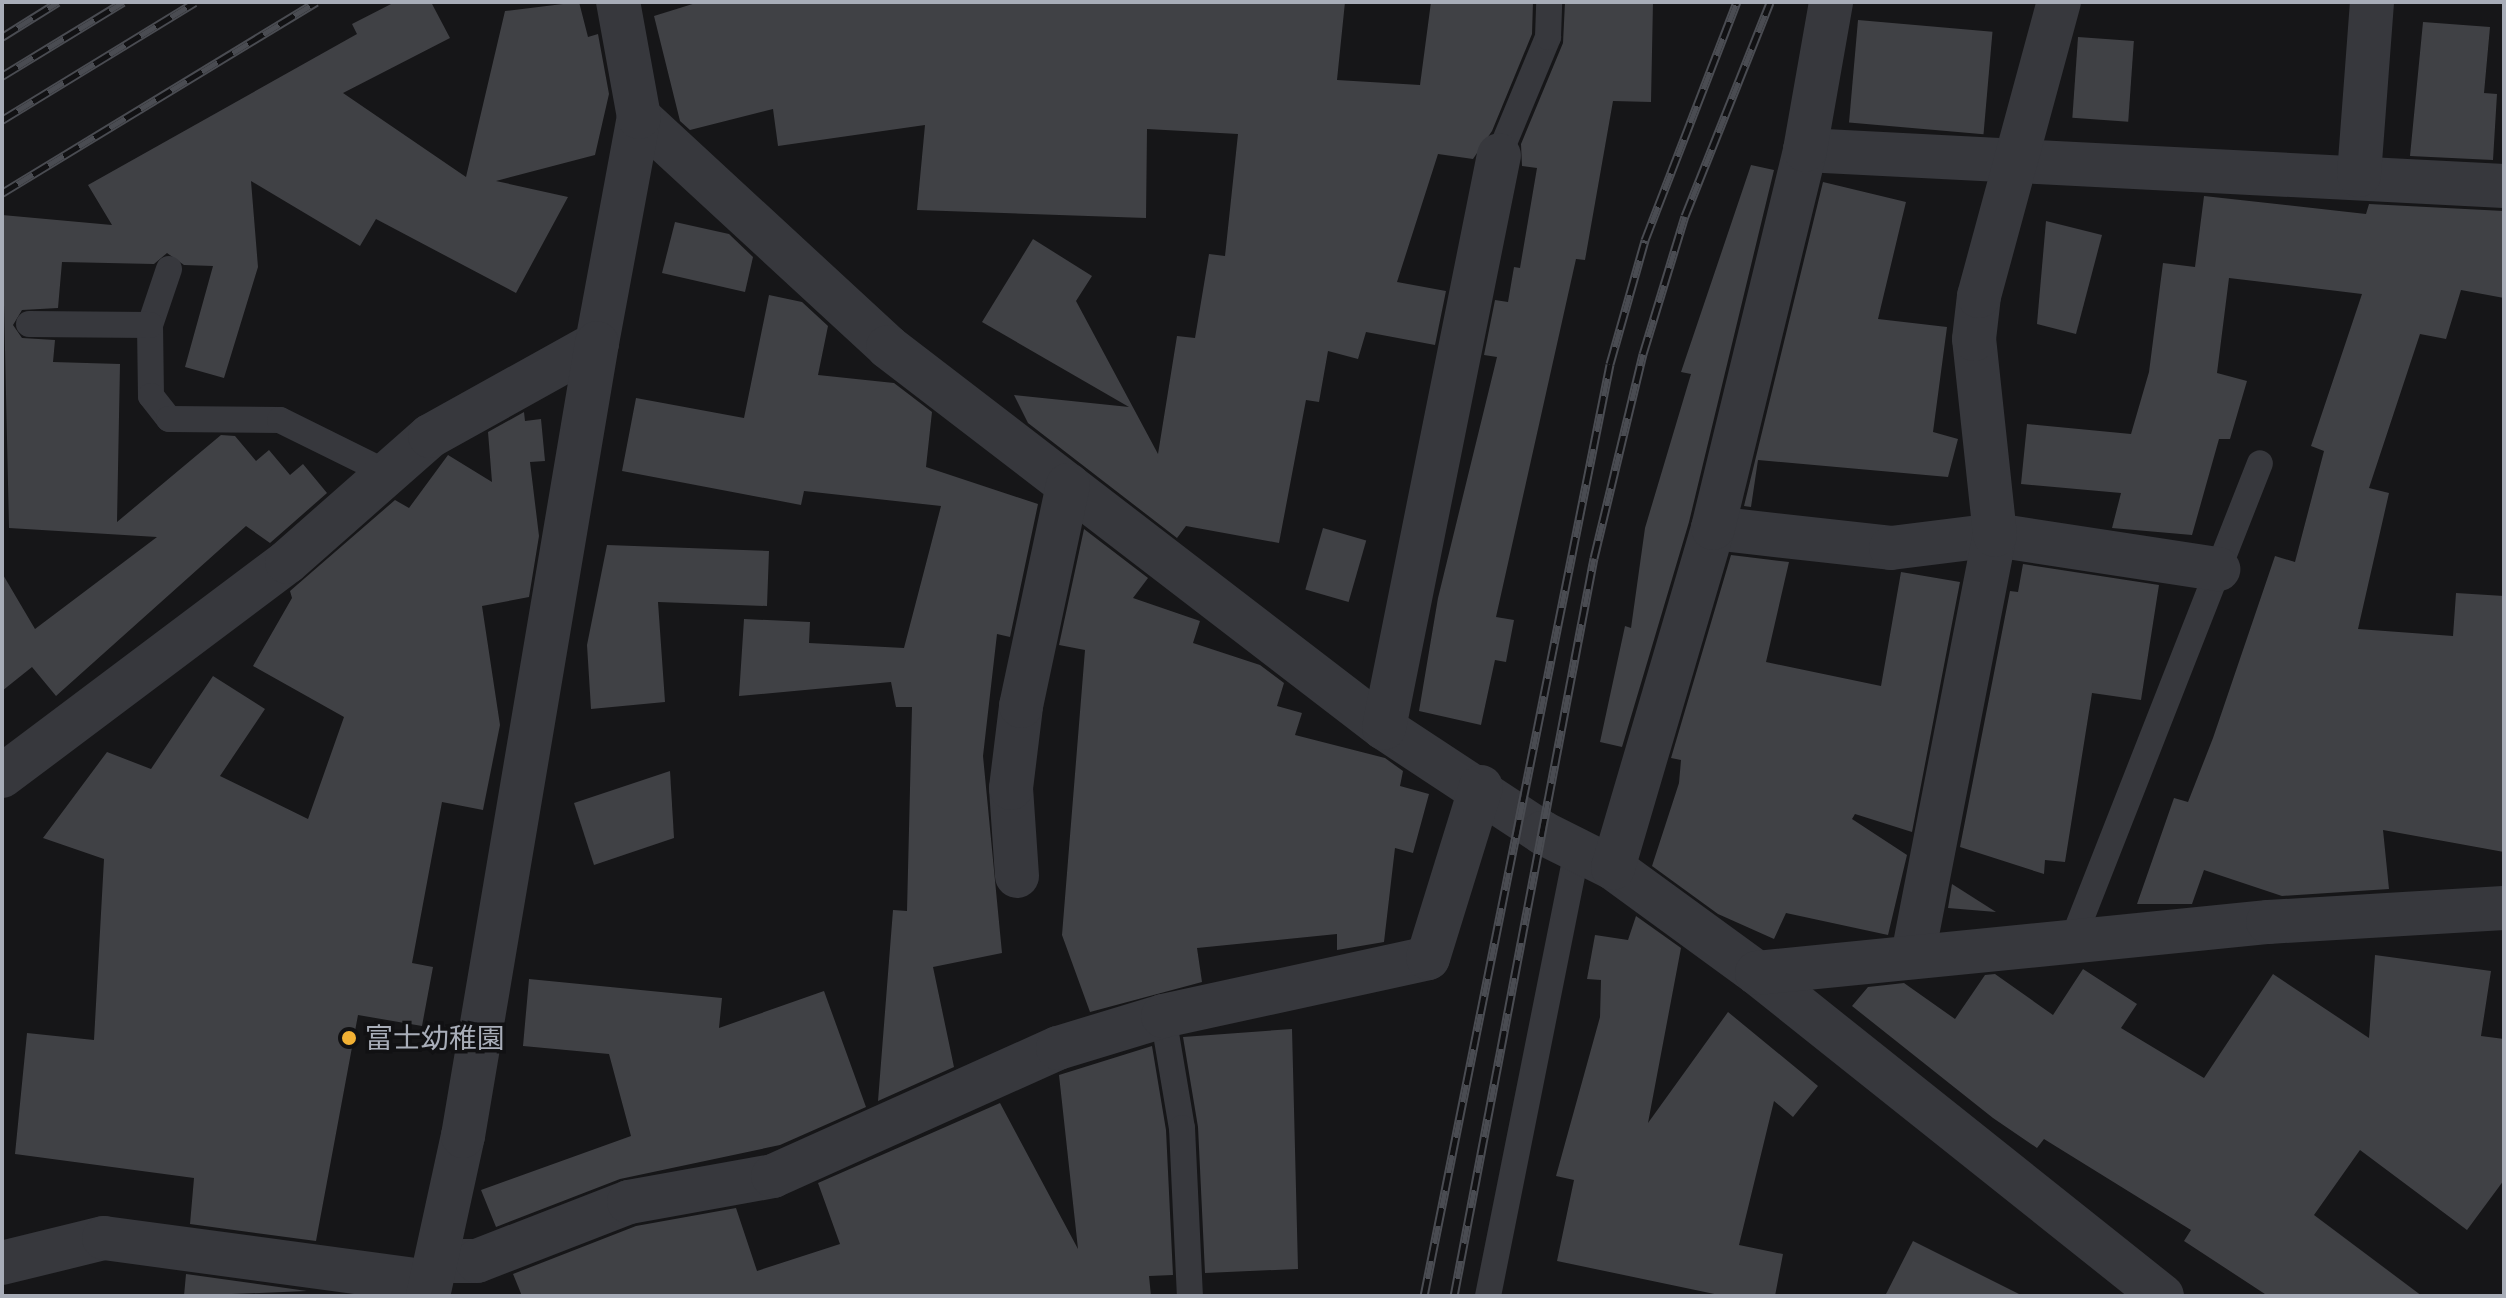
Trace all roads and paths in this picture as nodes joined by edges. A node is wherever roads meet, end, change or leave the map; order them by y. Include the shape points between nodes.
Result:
1 (618, 2) edge
2 (1549, 2) edge
3 (1831, 2) edge
4 (2059, 2) edge
5 (2372, 2) edge
6 (639, 117) junction
7 (1805, 150) junction
8 (1499, 155) joint
9 (2016, 159) junction
10 (2359, 175) junction
11 (2504, 186) edge
12 (169, 269) dead end
13 (29, 324) dead end
14 (150, 325) junction
15 (597, 343) junction
16 (2260, 463) dead end
17 (385, 472) junction
18 (1068, 485) junction
19 (1713, 528) junction
20 (1995, 535) junction
21 (2218, 569) junction
22 (1384, 728) junction
23 (2, 776) edge
24 (1481, 787) junction
25 (1596, 857) junction
26 (1017, 876) dead end
27 (2504, 908) edge
28 (2073, 939) junction
29 (1913, 955) junction
30 (1757, 973) junction
31 (1163, 1016) junction
32 (2, 1263) edge
33 (431, 1280) edge
34 (1190, 1296) edge
35 (1488, 1296) edge
36 (2162, 1296) edge

1 - 6 street
2 - 8 lane via 1548,37
3 - 7 street
4 - 9 street
5 - 10 street
6 - 15 street
6 - 18 street via 888,347
7 - 9 street
7 - 19 street
8 - 22 street
9 - 10 street
9 - 20 street via 1991,239 1974,339
10 - 11 street
12 - 14 lane
13 - 14 lane
14 - 17 lane via 151,396 169,419 280,420
15 - 17 street via 430,436
15 - 33 street
16 - 21 lane
17 - 23 street via 287,562
18 - 22 street
18 - 26 street via 1021,706 1011,788
19 - 20 street via 1891,548
19 - 25 street
20 - 21 street
20 - 29 street
21 - 28 lane
22 - 24 street
24 - 25 street via 1543,833
24 - 31 street via 1428,958
25 - 30 street
25 - 35 lane
27 - 28 street
28 - 29 street
29 - 30 street
30 - 36 street
31 - 33 street via 1058,1048 773,1176 629,1202
31 - 34 lane via 1182,1128
32 - 33 street via 104,1238

